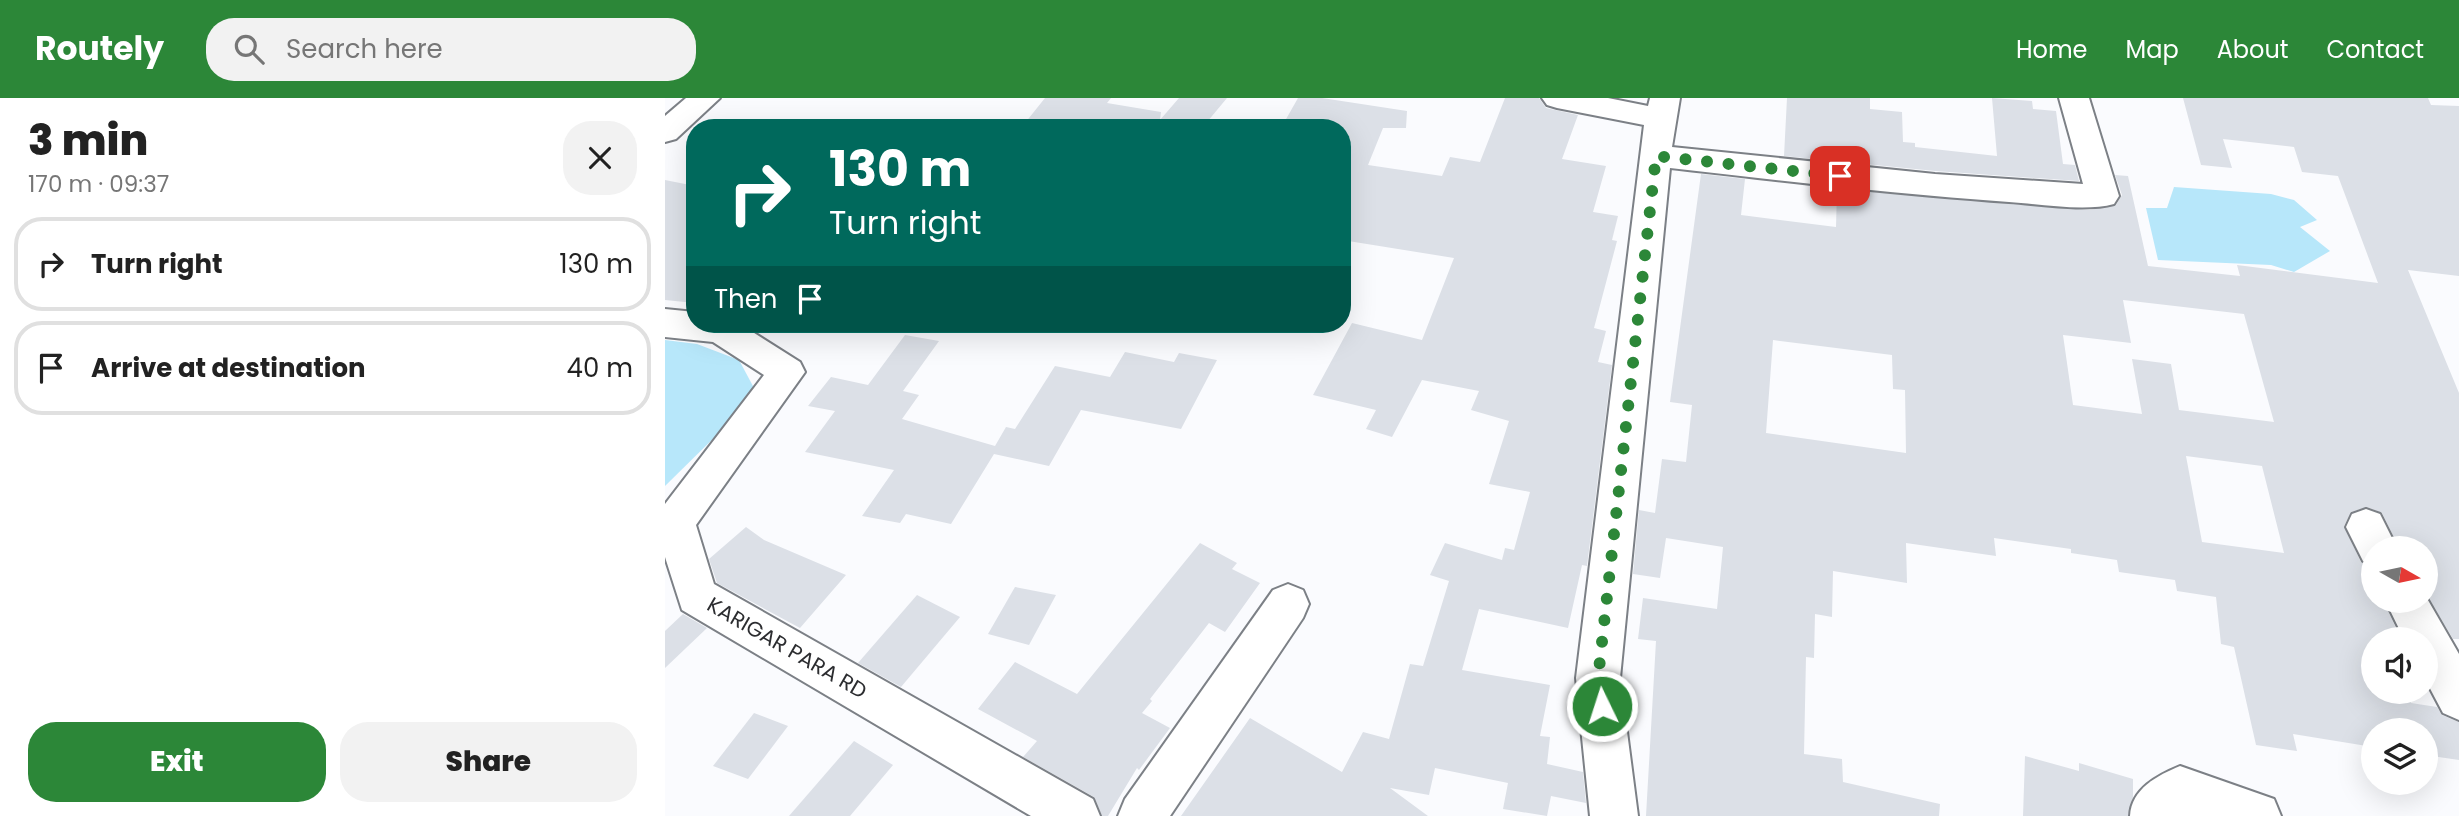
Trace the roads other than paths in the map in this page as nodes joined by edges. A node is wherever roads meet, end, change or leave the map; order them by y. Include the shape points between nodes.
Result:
1 (705, 98) edge
2 (1557, 98) edge
3 (2074, 98) edge
4 (1663, 108) edge
5 (665, 132) edge
6 (1656, 156) junction
7 (665, 323) edge
8 (686, 325) edge
9 (727, 333) edge
10 (1288, 604) dead end
11 (2413, 613) edge
12 (2459, 698) edge
13 (1076, 816) edge
14 (1142, 816) edge
15 (1614, 816) edge
16 (2154, 816) edge
17 (2257, 816) edge

1 - 5 street
2 - 4 street
3 - 6 street via 2103,196 1879,180
4 - 6 street
6 - 15 street via 1598,678
7 - 8 street, KARIGAR PARA RD
9 - 13 street, KARIGAR PARA RD via 787,372 675,522 697,596
10 - 14 street
11 - 12 street
16 - 17 street via 2154,810 2181,789

